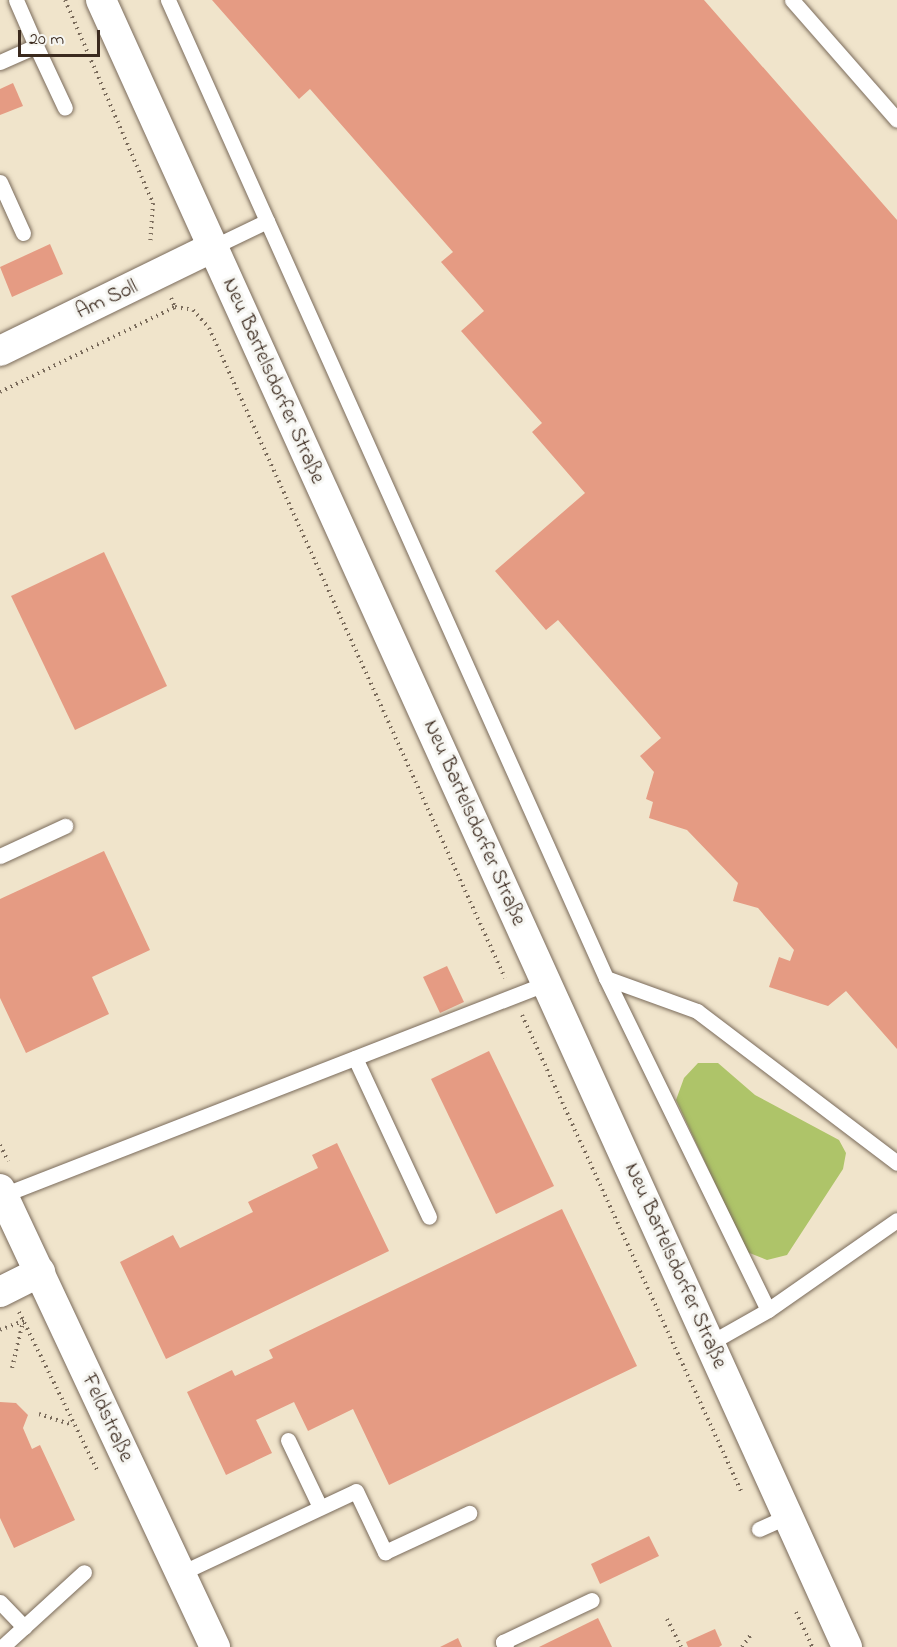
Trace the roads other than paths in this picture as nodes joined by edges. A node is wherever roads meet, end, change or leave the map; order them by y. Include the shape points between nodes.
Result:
1 (16, 0) edge
2 (101, 0) edge
3 (168, 0) edge
4 (792, 0) edge
5 (36, 46) junction
6 (0, 62) edge
7 (65, 108) dead end
8 (897, 120) edge
9 (0, 182) edge
10 (267, 221) junction
11 (23, 233) dead end
12 (213, 248) junction
13 (0, 351) edge
14 (65, 826) dead end
15 (0, 856) edge
16 (606, 978) junction
17 (547, 983) junction
18 (355, 1058) junction
19 (897, 1163) edge
20 (1, 1192) edge
21 (429, 1217) dead end
22 (897, 1220) edge
23 (40, 1272) junction
24 (0, 1292) edge
25 (768, 1310) junction
26 (710, 1343) junction
27 (288, 1440) dead end
28 (320, 1507) junction
29 (469, 1513) dead end
30 (788, 1516) junction
31 (759, 1529) road end
32 (84, 1572) dead end
33 (178, 1574) junction
34 (592, 1600) dead end
35 (0, 1602) edge
36 (24, 1627) junction
37 (2, 1647) edge
38 (215, 1647) edge
39 (506, 1647) edge
40 (847, 1647) edge

1 - 5 lane
2 - 12 street, Neu Bartelsdorfer Straße
3 - 10 lane
4 - 8 lane
5 - 6 lane
5 - 7 lane
9 - 11 lane
10 - 12 lane
10 - 16 lane
12 - 13 street, Am Soll
12 - 17 street, Neu Bartelsdorfer Straße
14 - 15 lane
16 - 19 lane via 697,1011
16 - 25 lane
17 - 18 lane
17 - 26 street, Neu Bartelsdorfer Straße
18 - 20 lane
18 - 21 lane
20 - 23 street, Feldstraße
22 - 25 lane
23 - 24 street
23 - 33 street, Feldstraße
25 - 26 lane
26 - 30 street, Neu Bartelsdorfer Straße
27 - 28 lane
28 - 29 lane via 356,1491 385,1552
28 - 33 lane
30 - 31 lane
30 - 40 street, Neu Bartelsdorfer Straße
32 - 36 lane
33 - 38 street, Feldstraße
34 - 39 lane via 503,1642
35 - 36 lane
36 - 37 lane

